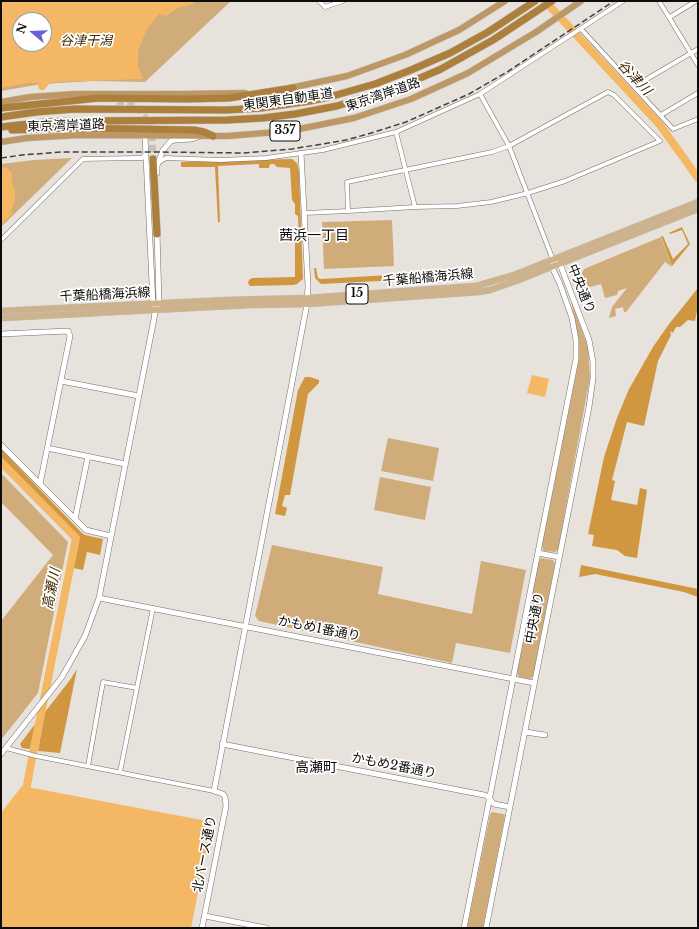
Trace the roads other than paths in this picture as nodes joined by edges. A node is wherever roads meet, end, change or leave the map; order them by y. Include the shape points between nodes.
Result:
1 (319, 1) edge
2 (343, 1) edge
3 (505, 1) edge
4 (535, 1) edge
5 (552, 1) edge
6 (581, 1) edge
7 (623, 1) edge
8 (659, 1) edge
9 (696, 1) edge
10 (670, 17) junction
11 (581, 29) junction
12 (698, 49) edge
13 (691, 53) junction
14 (698, 65) edge
15 (635, 86) junction
16 (293, 88) junction
17 (698, 93) edge
18 (480, 94) junction
19 (1, 102) edge
20 (69, 102) junction
21 (117, 102) tunnel mouth
22 (1, 108) edge
23 (661, 115) junction
24 (1, 117) edge
25 (698, 119) edge
26 (1, 127) edge
27 (131, 129) junction
28 (1, 131) edge
29 (396, 132) junction
30 (145, 136) junction
31 (213, 136) junction
32 (198, 137) junction
33 (1, 142) edge
34 (509, 146) junction
35 (163, 150) junction
36 (301, 153) junction
37 (145, 155) junction
38 (137, 158) junction
39 (177, 159) junction
40 (156, 160) junction
41 (146, 166) junction
42 (406, 171) junction
43 (528, 193) junction
44 (698, 202) edge
45 (415, 207) junction
46 (698, 209) edge
47 (348, 211) junction
48 (305, 213) junction
49 (156, 234) joint
50 (1, 240) edge
51 (553, 260) junction
52 (560, 264) junction
53 (552, 267) junction
54 (308, 301) junction
55 (156, 304) junction
56 (1, 311) edge
57 (155, 311) junction
58 (1, 318) edge
59 (1, 334) edge
60 (61, 380) junction
61 (139, 396) junction
62 (1, 445) edge
63 (47, 448) junction
64 (88, 456) junction
65 (125, 464) junction
66 (40, 484) junction
67 (75, 519) junction
68 (111, 536) junction
69 (538, 553) junction
70 (558, 557) junction
71 (99, 598) junction
72 (153, 608) junction
73 (245, 626) junction
74 (514, 678) junction
75 (534, 683) junction
76 (137, 688) junction
77 (525, 732) junction
78 (545, 735) dead end
79 (222, 744) junction
80 (6, 748) junction
81 (1, 754) edge
82 (88, 766) junction
83 (120, 772) junction
84 (214, 791) junction
85 (489, 799) junction
86 (510, 807) junction
87 (205, 916) junction
88 (202, 928) edge
89 (266, 928) edge
90 (464, 928) edge
91 (486, 928) edge

1 - 2 street via 325,7
3 - 16 highway via 459,30 405,55 347,76
4 - 24 highway, 東関東自動車道 via 456,50 424,65 375,84 310,101 228,110 75,109
5 - 26 highway, 東関東自動車道 via 472,53 420,78 324,109 255,118 46,122
6 - 31 highway, 東京湾岸道路 / 357 via 486,63 437,88 392,106 308,128
7 - 11 street
8 - 10 street
9 - 10 street
10 - 13 street
11 - 15 street
11 - 18 street
12 - 13 street
13 - 14 street
13 - 15 street
15 - 23 street
16 - 19 highway via 217,94 75,94
16 - 20 highway via 229,98 99,98
17 - 23 street
18 - 29 street
18 - 34 street
20 - 21 highway
20 - 22 highway
23 - 25 street via 673,129
27 - 28 highway
27 - 30 highway via 142,131
27 - 31 highway via 194,130
29 - 36 street
29 - 42 street
30 - 32 highway, 東京湾岸道路 / 357
30 - 33 highway, 東京湾岸道路 / 357 via 54,136
30 - 37 street
31 - 32 highway, 東京湾岸道路 / 357
32 - 35 street via 171,141
34 - 42 street
34 - 43 street
34 - 43 street via 608,92 614,94 660,141 565,181
35 - 39 street via 168,157
35 - 40 street
36 - 39 street via 266,158
36 - 48 street
37 - 38 street
37 - 41 street
38 - 41 street via 144,161
38 - 50 street via 81,160
39 - 40 street
40 - 49 highway
41 - 55 street
42 - 45 street
42 - 47 street via 347,182
43 - 45 street via 485,203
43 - 51 street
44 - 51 main road, 千葉船橋海浜線 / 15
45 - 47 street
46 - 52 main road, 千葉船橋海浜線 / 15
47 - 48 street
48 - 54 street
49 - 55 street
51 - 52 street, 中央通り
51 - 53 street, 中央通り
51 - 54 main road, 千葉船橋海浜線 / 15 via 476,286
52 - 53 main road, 千葉船橋海浜線 / 15
52 - 70 street, 中央通り via 589,340 593,378
53 - 54 main road, 千葉船橋海浜線 / 15 via 478,292
53 - 69 street, 中央通り via 572,318 576,348 575,368
54 - 55 main road, 千葉船橋海浜線 / 15 via 278,298
54 - 57 main road, 千葉船橋海浜線 / 15
54 - 73 street
55 - 56 main road, 千葉船橋海浜線 / 15
55 - 57 street
57 - 58 main road, 千葉船橋海浜線 / 15
57 - 61 street
59 - 60 street via 68,331 70,336
60 - 61 street
60 - 63 street
61 - 65 street
62 - 66 street
63 - 64 street
63 - 66 street
64 - 65 street
64 - 67 street
65 - 68 street
66 - 67 street
67 - 68 street via 86,530
68 - 71 street
69 - 70 street
69 - 74 street, 中央通り
70 - 75 street, 中央通り
71 - 72 street, かもめ1番通り
71 - 80 street via 82,642 62,677
72 - 73 street, かもめ1番通り
72 - 76 street
73 - 74 street, かもめ1番通り
73 - 79 street
74 - 75 street, かもめ1番通り
74 - 85 street, 中央通り
75 - 77 street, 中央通り
76 - 82 street via 103,682
76 - 83 street
77 - 78 street
77 - 86 street, 中央通り
79 - 84 street
79 - 85 street, かもめ2番通り via 484,795
80 - 81 street
80 - 82 street
82 - 83 street
83 - 84 street
84 - 87 street, 北バース通り via 223,794 226,806
85 - 86 street, かもめ2番通り via 494,804
85 - 90 street, 中央通り
86 - 91 street, 中央通り
87 - 88 street, 北バース通り
87 - 89 street

